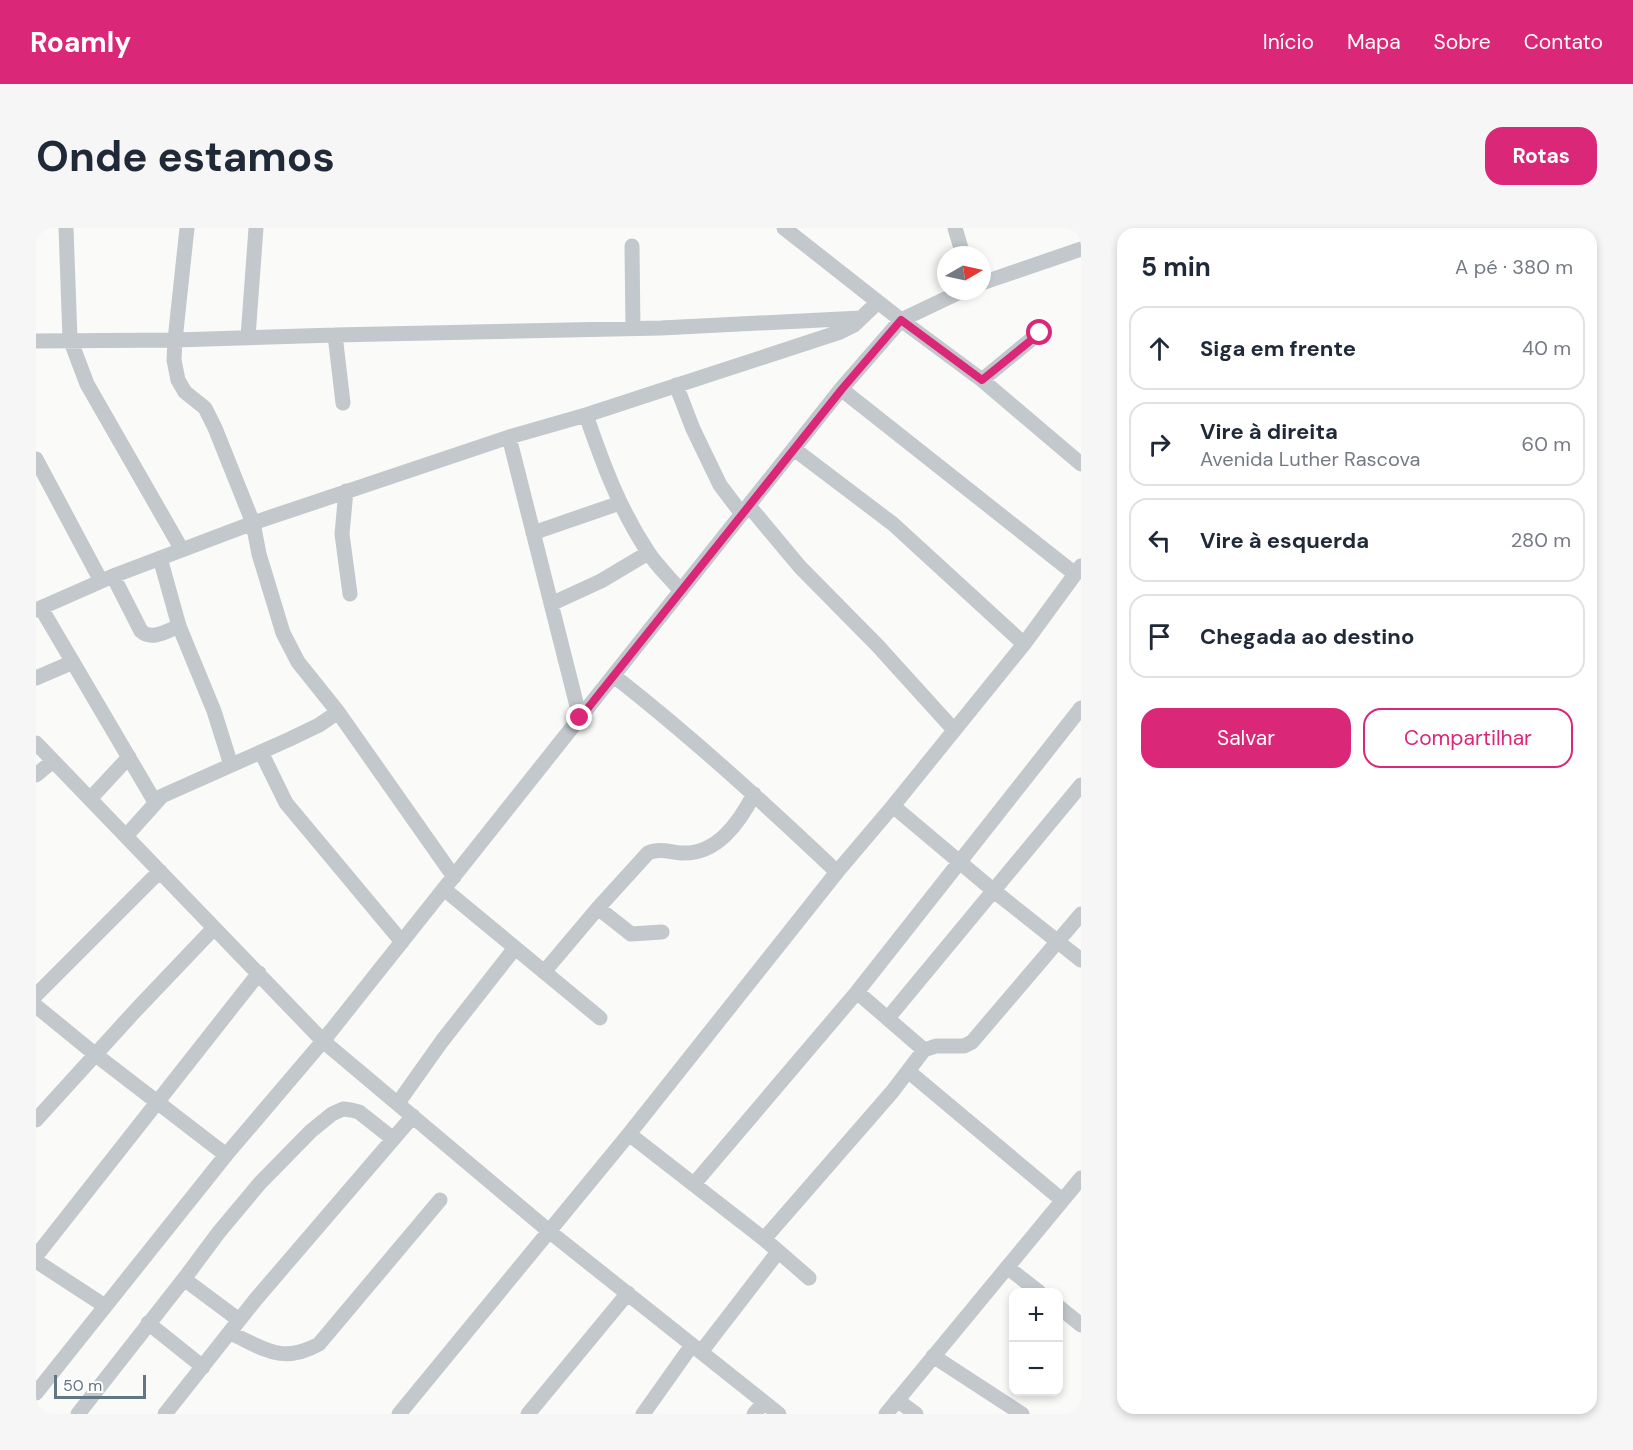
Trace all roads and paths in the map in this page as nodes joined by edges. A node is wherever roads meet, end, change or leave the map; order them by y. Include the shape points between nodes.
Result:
1 (66, 228) edge
2 (188, 228) edge
3 (256, 228) edge
4 (784, 228) edge
5 (955, 228) edge
6 (632, 246) dead end
7 (960, 246) edge
8 (1081, 249) edge
9 (991, 280) edge
10 (943, 300) edge
11 (878, 302) junction
12 (861, 318) junction
13 (901, 320) junction
14 (633, 328) junction
15 (1040, 333) dead end
16 (335, 335) junction
17 (248, 337) junction
18 (70, 339) junction
19 (175, 340) junction
20 (36, 341) edge
21 (982, 380) junction
22 (676, 385) junction
23 (842, 389) junction
24 (342, 403) dead end
25 (586, 415) junction
26 (509, 437) junction
27 (794, 449) junction
28 (36, 459) edge
29 (1081, 464) edge
30 (346, 491) junction
31 (620, 502) junction
32 (746, 510) junction
33 (253, 523) junction
34 (533, 533) junction
35 (182, 550) junction
36 (648, 553) junction
37 (160, 558) junction
38 (1078, 570) edge
39 (107, 578) junction
40 (681, 591) junction
41 (351, 594) dead end
42 (551, 604) junction
43 (39, 609) edge
44 (179, 626) junction
45 (1024, 644) junction
46 (73, 662) junction
47 (614, 676) junction
48 (36, 678) edge
49 (338, 712) junction
50 (1079, 714) edge
51 (580, 718) junction
52 (954, 730) junction
53 (36, 743) edge
54 (261, 752) junction
55 (129, 757) junction
56 (53, 761) junction
57 (231, 765) junction
58 (36, 775) edge
59 (1081, 785) edge
60 (754, 794) junction
61 (90, 799) junction
62 (155, 802) junction
63 (893, 806) junction
64 (126, 836) junction
65 (959, 862) junction
66 (160, 871) junction
67 (837, 872) junction
68 (454, 877) junction
69 (444, 889) junction
70 (994, 891) junction
71 (598, 908) junction
72 (1081, 914) edge
73 (214, 928) junction
74 (662, 932) dead end
75 (402, 942) junction
76 (1058, 942) junction
77 (515, 948) junction
78 (1081, 960) edge
79 (544, 972) junction
80 (259, 974) junction
81 (857, 993) junction
82 (36, 994) edge
83 (36, 1006) edge
84 (600, 1018) dead end
85 (888, 1018) junction
86 (323, 1041) junction
87 (924, 1050) junction
88 (96, 1055) junction
89 (908, 1071) junction
90 (156, 1103) junction
91 (398, 1104) junction
92 (413, 1116) junction
93 (36, 1120) edge
94 (629, 1134) junction
95 (392, 1138) junction
96 (225, 1155) junction
97 (1081, 1179) edge
98 (694, 1184) junction
99 (440, 1200) dead end
100 (1062, 1200) junction
101 (550, 1232) junction
102 (764, 1239) junction
103 (778, 1252) junction
104 (36, 1256) edge
105 (36, 1261) edge
106 (1007, 1268) junction
107 (809, 1278) dead end
108 (184, 1279) junction
109 (1033, 1288) edge
110 (628, 1293) junction
111 (105, 1306) junction
112 (1063, 1310) edge
113 (239, 1320) junction
114 (148, 1323) junction
115 (1081, 1325) edge
116 (230, 1333) junction
117 (696, 1348) junction
118 (933, 1356) junction
119 (203, 1367) junction
120 (36, 1393) edge
121 (897, 1400) junction
122 (759, 1408) edge
123 (79, 1414) edge
124 (165, 1414) edge
125 (399, 1414) edge
126 (528, 1414) edge
127 (643, 1414) edge
128 (779, 1414) edge
129 (886, 1414) edge
130 (916, 1414) edge
131 (1022, 1414) edge

1 - 18 street
2 - 19 street
3 - 17 street
4 - 11 street
5 - 7 street
6 - 14 street
8 - 9 street
10 - 13 street
11 - 12 street
11 - 13 street
12 - 14 street
12 - 22 street via 840,332
13 - 21 street
13 - 23 street
14 - 16 street
15 - 21 street
16 - 17 street
16 - 24 street
17 - 19 street
18 - 19 street
18 - 20 street
18 - 35 street via 87,384
19 - 33 street via 178,380 210,418
21 - 29 street
22 - 25 street
22 - 32 street via 720,485
23 - 27 street
23 - 38 street
25 - 26 street
25 - 31 street
26 - 30 street
26 - 34 street
27 - 32 street
27 - 45 street via 893,524
28 - 39 street
30 - 33 street
30 - 41 street via 342,534
31 - 34 street
31 - 36 street
32 - 40 street
32 - 52 street
33 - 35 street
33 - 49 street via 283,633 309,678
34 - 42 street
35 - 37 street
36 - 40 street
36 - 42 street
37 - 39 street
37 - 44 street
38 - 45 street
39 - 43 street
39 - 44 street via 146,635
40 - 47 street
42 - 51 street
43 - 46 street
44 - 57 street via 211,702
45 - 52 street
46 - 48 street
46 - 55 street
47 - 51 street
47 - 60 street
49 - 54 street
49 - 68 street
50 - 65 street
51 - 68 street
52 - 63 street
53 - 56 street
54 - 57 street
54 - 75 street via 286,803
55 - 61 street
55 - 62 street
56 - 58 street
56 - 61 street
57 - 62 street
59 - 70 street
60 - 67 street
60 - 71 street via 737,823 710,847 693,853 648,854
61 - 64 street
62 - 64 street
63 - 65 street
63 - 67 street
64 - 66 street
65 - 70 street
65 - 81 street
66 - 73 street
66 - 82 street
67 - 94 street
68 - 69 street
69 - 75 street
69 - 77 street
70 - 76 street
70 - 85 street
71 - 74 street via 631,934
71 - 79 street
72 - 76 street
73 - 80 street
73 - 88 street
75 - 86 street
76 - 78 street
76 - 87 street via 972,1042
77 - 79 street
77 - 91 street
79 - 84 street
80 - 86 street
80 - 90 street
81 - 85 street
81 - 98 street
83 - 88 street
85 - 87 street
86 - 91 street
86 - 96 street
87 - 89 street
88 - 90 street
88 - 93 street
89 - 100 street
89 - 102 street
90 - 96 street
90 - 104 street
91 - 92 street
92 - 95 street
92 - 101 street
94 - 98 street
94 - 101 street
95 - 108 street via 359,1112 343,1109 332,1114 260,1183
95 - 113 street
96 - 111 street
97 - 100 street
98 - 102 street
99 - 116 street via 319,1344 281,1355
100 - 106 street
101 - 110 street
101 - 125 street
102 - 103 street
103 - 107 street
103 - 117 street
105 - 111 street
106 - 109 street
106 - 118 street
108 - 113 street
108 - 114 street
110 - 117 street
110 - 126 street
111 - 120 street
112 - 115 street
113 - 116 street
114 - 119 street
114 - 123 street
116 - 119 street
117 - 122 street
117 - 127 street
118 - 121 street
118 - 131 street
119 - 124 street
121 - 129 street
121 - 130 street
122 - 128 street

